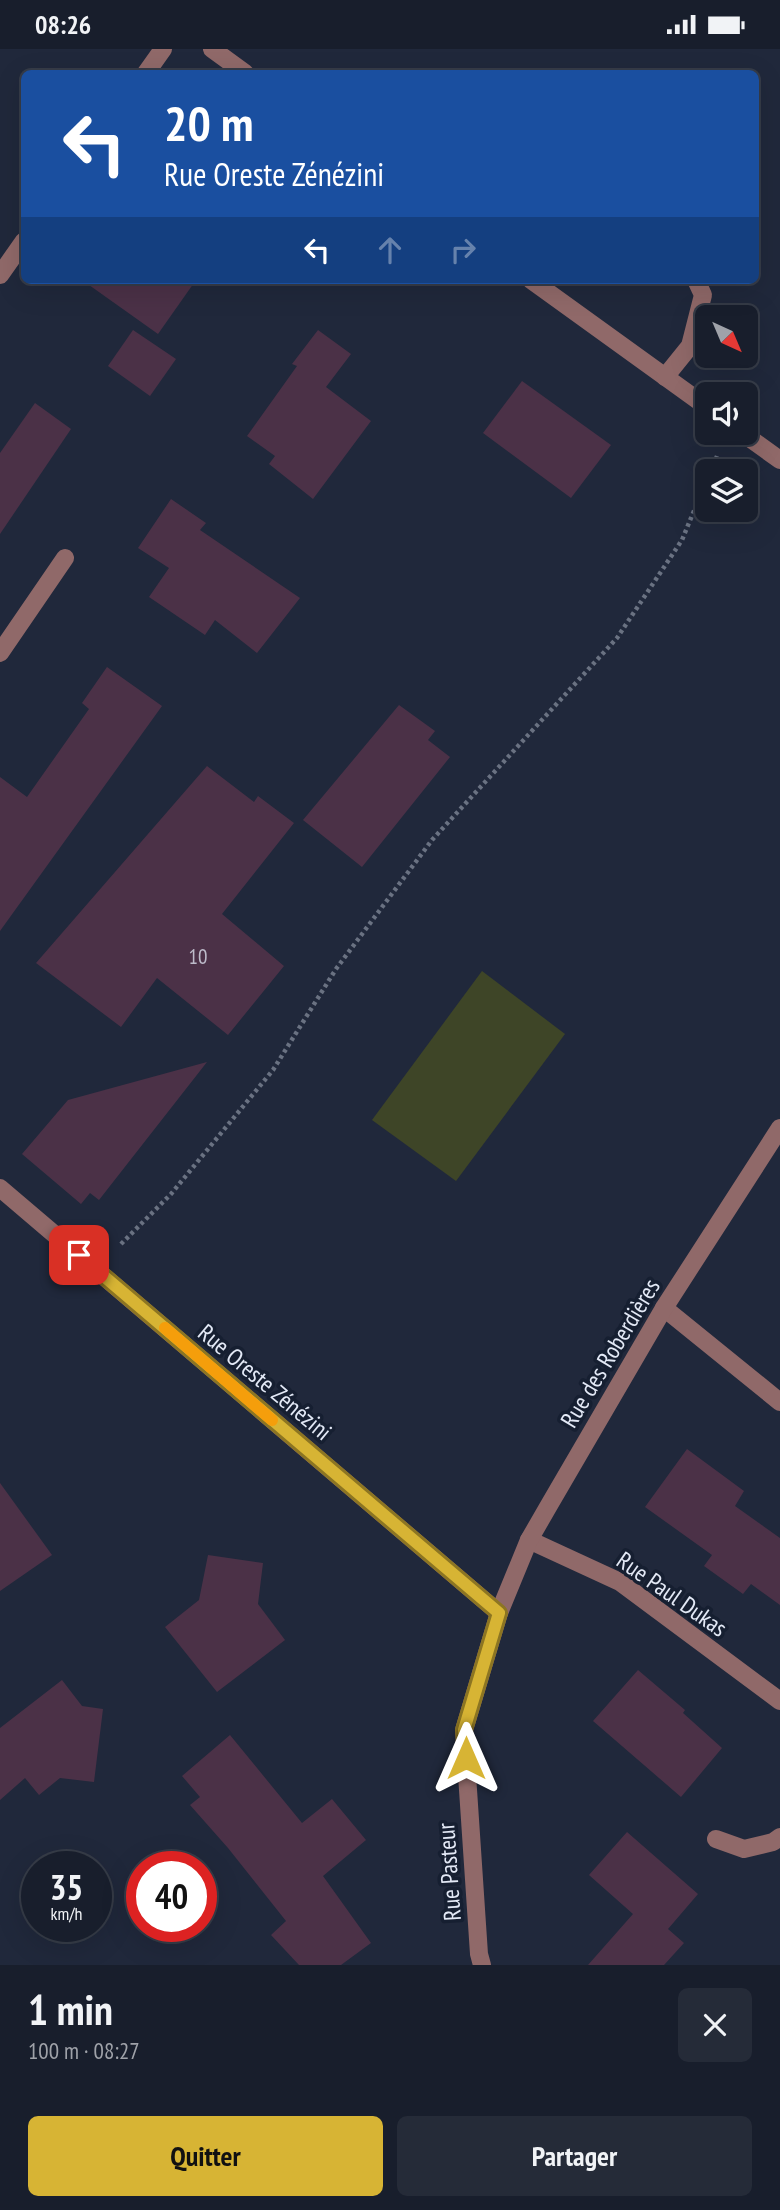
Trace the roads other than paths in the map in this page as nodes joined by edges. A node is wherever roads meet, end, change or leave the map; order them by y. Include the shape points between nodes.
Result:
1 (163, 49) edge
2 (212, 49) edge
3 (148, 70) edge
4 (242, 70) edge
5 (21, 245) edge
6 (0, 275) edge
7 (537, 284) edge
8 (698, 284) edge
9 (665, 377) junction
10 (695, 398) edge
11 (758, 444) edge
12 (780, 460) edge
13 (65, 558) dead end
14 (0, 653) edge
15 (780, 1128) edge
16 (3, 1195) edge
17 (664, 1308) junction
18 (780, 1402) edge
19 (529, 1540) junction
20 (499, 1613) junction
21 (780, 1701) edge
22 (780, 1837) edge
23 (716, 1839) dead end
24 (482, 1965) edge

1 - 3 street
2 - 4 street
5 - 6 street
7 - 9 street
8 - 9 street via 703,295 690,346
9 - 10 street
11 - 12 street
13 - 14 street
15 - 17 street, Rue des Roberdières
16 - 20 street, Rue Oreste Zénézini
17 - 18 street
17 - 19 street, Rue des Roberdières
19 - 20 street, Rue des Roberdières
19 - 21 street, Rue Paul Dukas via 620,1583
20 - 24 street, Rue Pasteur via 464,1730
22 - 23 street via 744,1849

